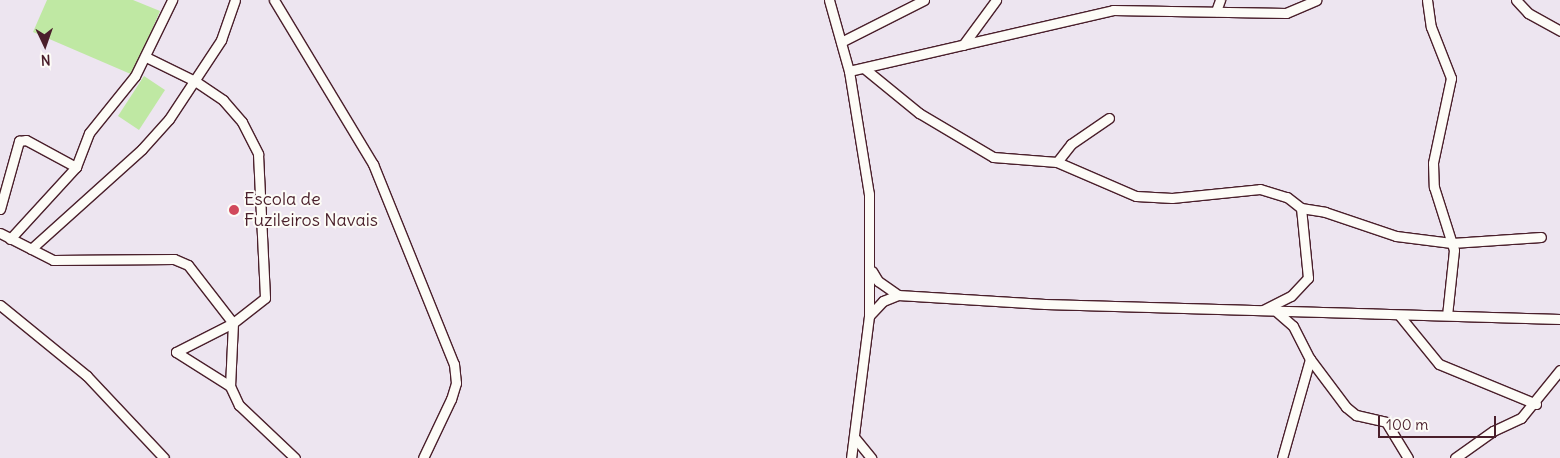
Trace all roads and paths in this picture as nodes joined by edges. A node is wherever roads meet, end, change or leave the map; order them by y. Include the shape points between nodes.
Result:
1 (172, 0) edge
2 (235, 0) edge
3 (274, 0) edge
4 (829, 0) edge
5 (924, 0) edge
6 (996, 0) edge
7 (1220, 0) edge
8 (1316, 0) edge
9 (1427, 0) edge
10 (1516, 0) edge
11 (1216, 11) junction
12 (1560, 30) edge
13 (841, 42) junction
14 (963, 45) junction
15 (146, 57) junction
16 (864, 69) junction
17 (849, 71) junction
18 (195, 81) junction
19 (1109, 118) dead end
20 (1057, 162) junction
21 (76, 167) junction
22 (1301, 208) junction
23 (0, 209) edge
24 (0, 233) edge
25 (1541, 237) dead end
26 (10, 238) junction
27 (1452, 243) junction
28 (31, 249) junction
29 (872, 270) junction
30 (898, 295) junction
31 (0, 305) edge
32 (1260, 311) junction
33 (1277, 312) junction
34 (1447, 314) junction
35 (869, 316) junction
36 (1399, 316) junction
37 (1560, 319) edge
38 (233, 323) junction
39 (1310, 359) junction
40 (1560, 370) edge
41 (230, 386) junction
42 (1536, 404) junction
43 (855, 438) junction
44 (164, 458) edge
45 (295, 458) edge
46 (423, 458) edge
47 (850, 458) edge
48 (858, 458) edge
49 (871, 458) edge
50 (1282, 458) edge
51 (1408, 458) edge
52 (1454, 458) edge

1 - 15 street
2 - 18 street via 221,40
3 - 46 street via 373,164 454,364 456,383 451,399
4 - 13 street
5 - 13 street
6 - 14 street
7 - 11 street
8 - 11 street via 1286,13
9 - 27 street via 1431,27 1451,78 1433,168 1434,187
10 - 12 street via 1528,13
11 - 14 street via 1113,10
13 - 17 street
14 - 16 street
15 - 18 street
15 - 21 street via 89,133
16 - 17 street
16 - 20 street via 919,113 993,157
17 - 29 street via 869,194
18 - 28 street via 142,149
18 - 38 street via 223,100 242,122 258,154 266,290 259,305
19 - 20 street via 1071,144
20 - 22 street via 1136,196 1172,198 1260,189 1287,197
21 - 23 street via 26,140 19,141
21 - 26 street
22 - 27 street via 1325,212 1396,236
22 - 32 street via 1308,278 1291,296
24 - 26 street
25 - 27 street
26 - 28 street
27 - 34 street via 1454,260
28 - 38 street via 52,260 181,261
29 - 30 street via 878,281
29 - 35 street
30 - 32 street
30 - 35 street via 883,301
31 - 44 street via 87,376
32 - 33 street
33 - 36 street
33 - 39 street via 1293,326
34 - 36 street
34 - 37 street
35 - 43 street
36 - 42 street via 1439,364
38 - 41 street
38 - 41 street via 176,352
39 - 50 street
39 - 51 street via 1346,407 1356,415 1386,422
40 - 42 street
41 - 45 street via 249,417
42 - 52 street via 1521,418 1493,431
43 - 47 street
43 - 49 street
48 - 49 street

